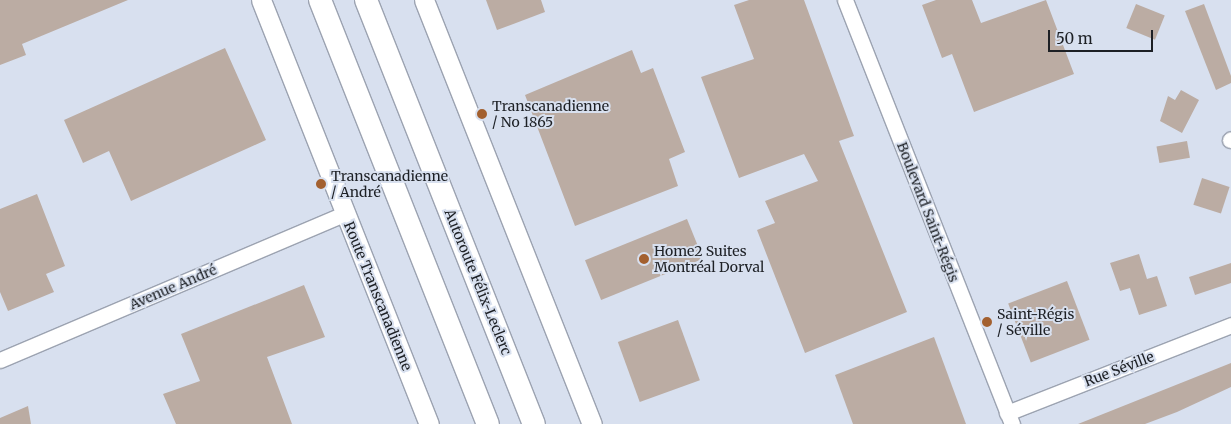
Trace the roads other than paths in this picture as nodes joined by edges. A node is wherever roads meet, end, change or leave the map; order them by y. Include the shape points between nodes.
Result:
1 (261, 0) edge
2 (320, 0) edge
3 (368, 0) edge
4 (424, 0) edge
5 (844, 0) edge
6 (346, 213) junction
7 (1231, 325) edge
8 (0, 360) edge
9 (1009, 418) edge
10 (429, 424) edge
11 (488, 424) edge
12 (534, 424) edge
13 (592, 424) edge

1 - 6 main road, Route Transcanadienne
2 - 11 highway
3 - 12 highway, Autoroute Félix-Leclerc
4 - 13 main road
5 - 9 street, Boulevard Saint-Régis
6 - 8 street, Avenue André
6 - 10 main road, Route Transcanadienne
7 - 9 street, Rue Séville

